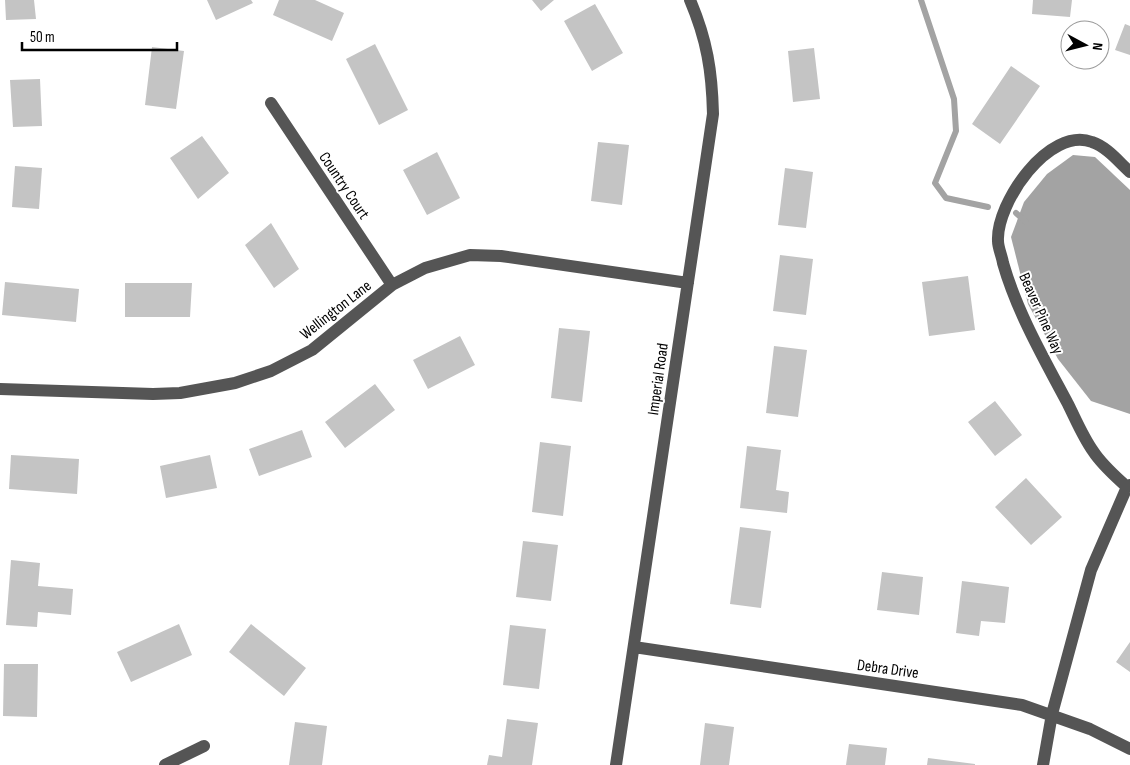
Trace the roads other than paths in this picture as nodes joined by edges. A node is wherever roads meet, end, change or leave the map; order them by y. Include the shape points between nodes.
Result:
1 (690, 0) edge
2 (271, 103) dead end
3 (1130, 172) edge
4 (688, 283) junction
5 (392, 285) junction
6 (0, 389) edge
7 (1128, 486) edge
8 (634, 647) junction
9 (1052, 714) junction
10 (204, 746) dead end
11 (1130, 748) edge
12 (165, 765) edge
13 (616, 765) edge
14 (1043, 765) edge

1 - 4 street, Imperial Road via 706,42 713,114
2 - 5 street, Country Court
3 - 7 street, Beaver Pine Way via 1107,149 1090,141 1068,140 1050,149 1016,187 1004,209 998,241 1010,285 1092,451
4 - 5 street, Wellington Lane via 502,256 470,255 425,268
4 - 8 street, Imperial Road
5 - 6 street, Wellington Lane via 312,350 271,371 235,383 180,393 153,394
7 - 9 street, Beaver Pine Way via 1091,570
8 - 9 street, Debra Drive via 1022,705
8 - 13 street, Imperial Road
9 - 11 street, Debra Drive
9 - 14 street, Beaver Pine Way
10 - 12 street

